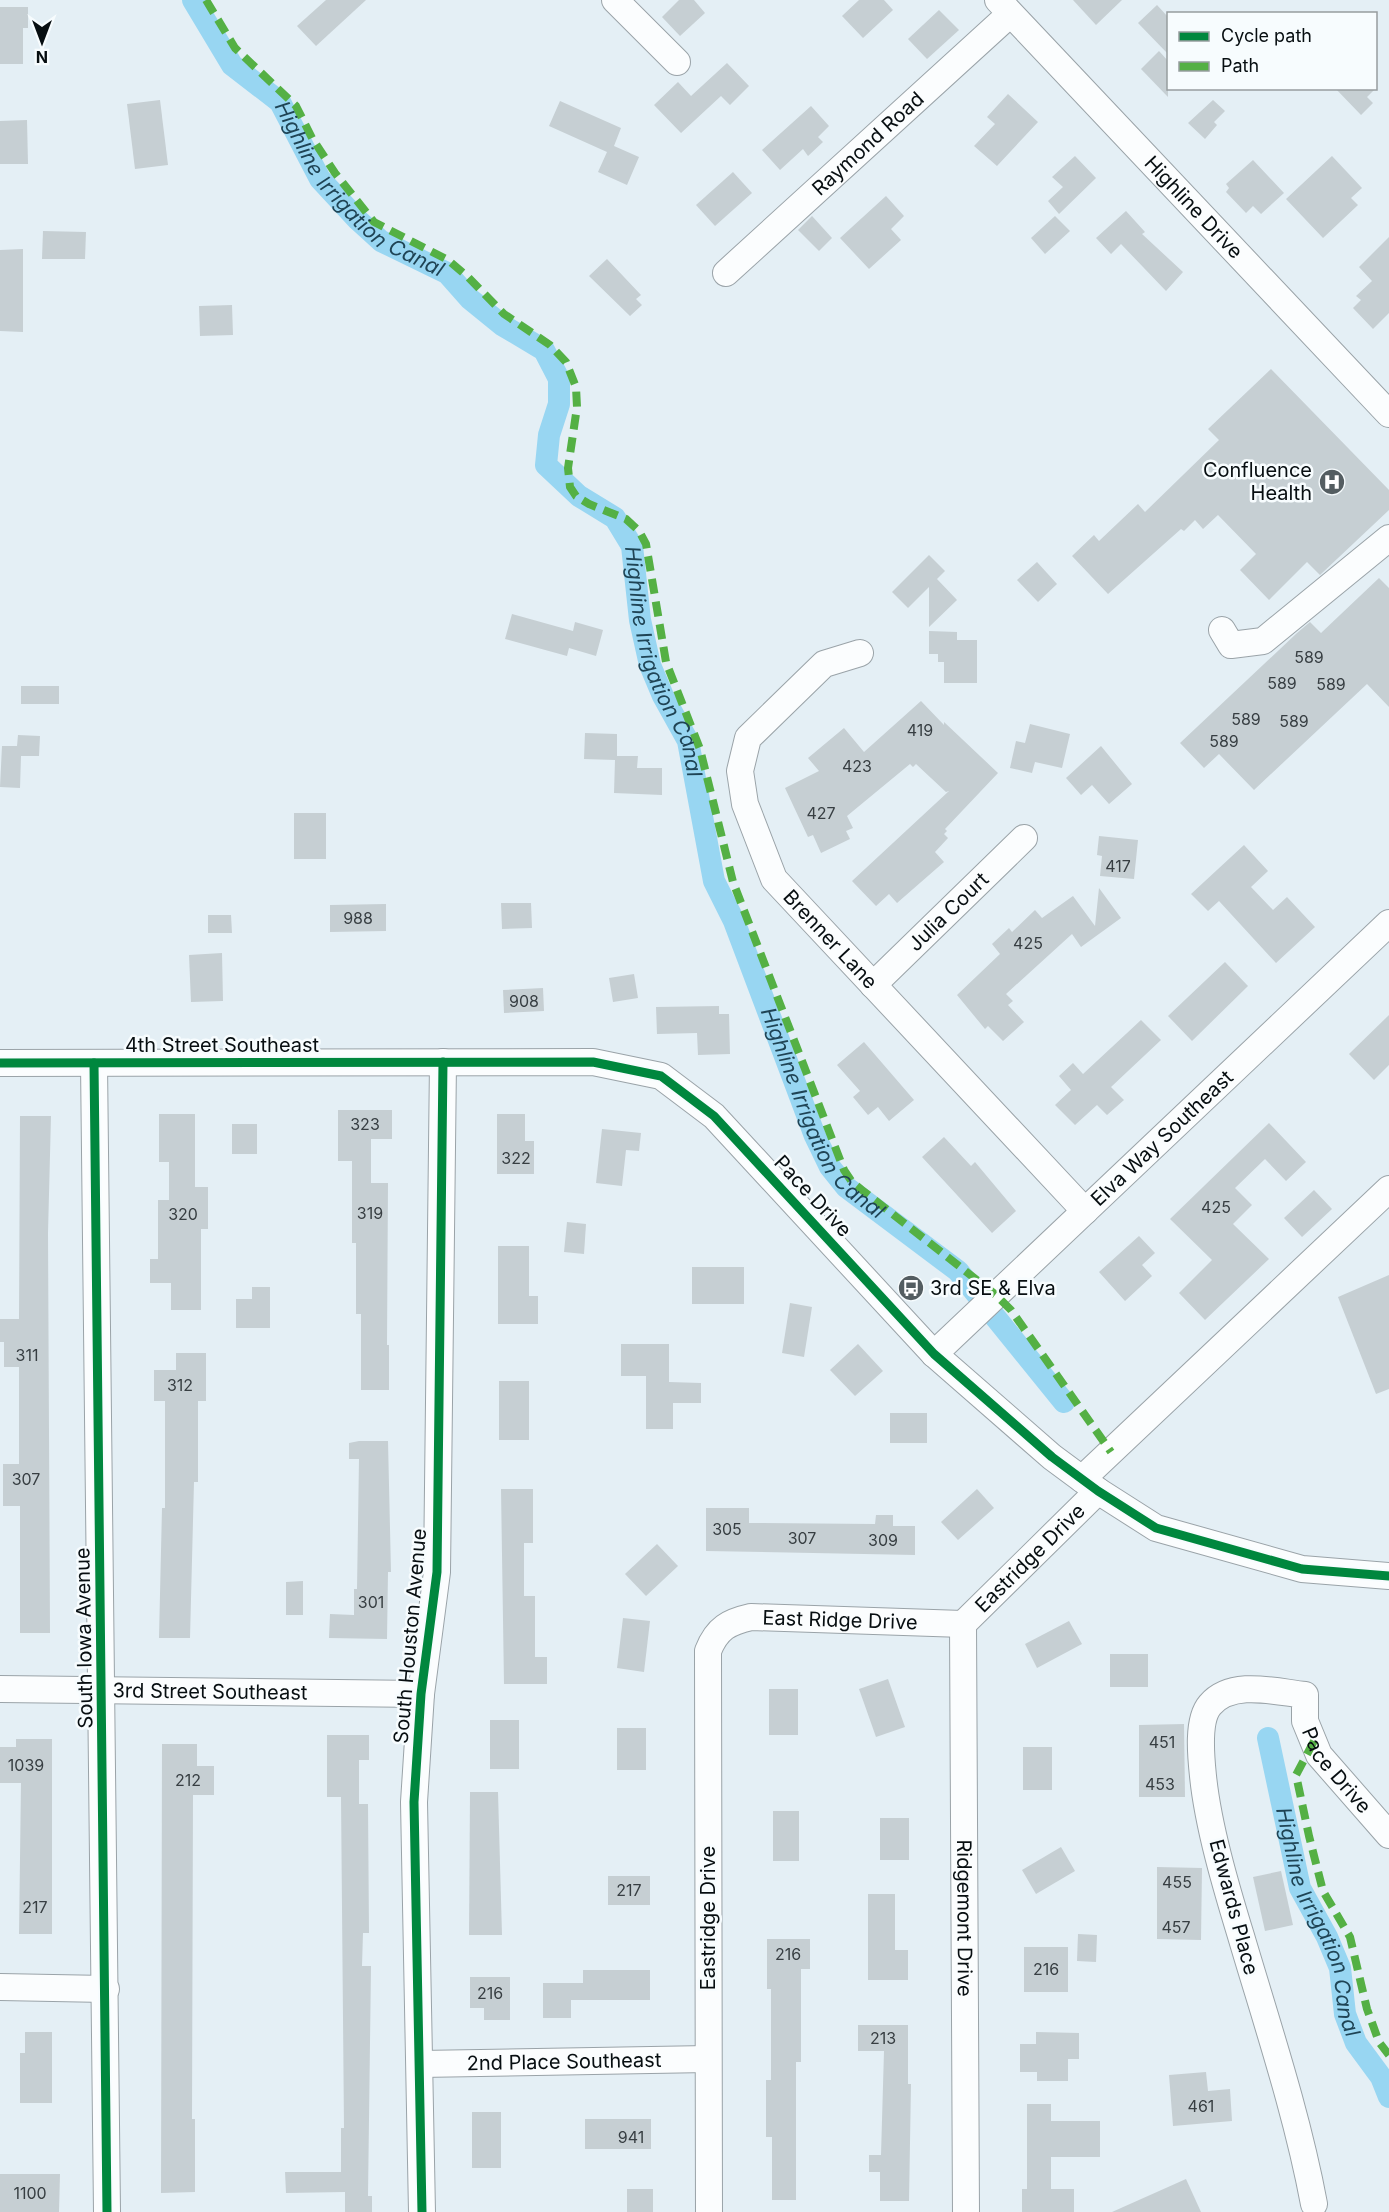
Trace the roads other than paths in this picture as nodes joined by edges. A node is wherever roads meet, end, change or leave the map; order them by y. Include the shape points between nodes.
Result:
1 (615, 0) edge
2 (1004, 7) edge
3 (677, 62) dead end
4 (726, 273) dead end
5 (1386, 405) edge
6 (1389, 538) edge
7 (1222, 630) dead end
8 (860, 653) dead end
9 (1024, 838) dead end
10 (1389, 923) edge
11 (873, 985) junction
12 (443, 1062) junction
13 (0, 1063) edge
14 (94, 1063) junction
15 (1389, 1189) edge
16 (1085, 1210) junction
17 (934, 1354) junction
18 (1090, 1485) junction
19 (1389, 1576) edge
20 (963, 1624) junction
21 (722, 1629) joint
22 (0, 1689) edge
23 (102, 1690) junction
24 (421, 1694) junction
25 (1305, 1695) joint
26 (1389, 1835) edge
27 (0, 1987) edge
28 (106, 1989) junction
29 (708, 2059) junction
30 (420, 2064) junction
31 (1314, 2204) dead end
32 (106, 2212) edge
33 (422, 2212) edge
34 (709, 2212) edge
35 (966, 2212) edge

1 - 3 street
2 - 4 street, Raymond Road
2 - 5 street, Highline Drive
6 - 7 street via 1263,641 1231,645
8 - 11 street, Brenner Lane via 824,664 748,738 740,771 745,804 774,879
9 - 11 street, Julia Court
10 - 16 street, Elva Way Southeast
11 - 16 street, Brenner Lane
12 - 14 street, 4th Street Southeast
12 - 17 street, Pace Drive via 594,1062 661,1076 714,1116
12 - 24 street, South Houston Avenue via 437,1572
13 - 14 street, 4th Street Southeast
14 - 23 street, South Iowa Avenue
15 - 18 street, Eastridge Drive
16 - 17 street, Elva Way Southeast
17 - 18 street, Pace Drive
18 - 19 street via 1156,1528 1302,1569
18 - 20 street, Eastridge Drive
20 - 21 street, East Ridge Drive via 751,1617 730,1621
20 - 35 street, Ridgemont Drive
21 - 29 street, Eastridge Drive via 708,1651
22 - 23 street, 3rd Street Southeast
23 - 24 street, 3rd Street Southeast
23 - 28 street, South Iowa Avenue
24 - 30 street, South Houston Avenue via 414,1802
25 - 26 street, Pace Drive via 1305,1721 1319,1755
25 - 31 street, Edwards Place via 1235,1689 1211,1703 1203,1722 1203,1776 1228,1893 1296,2127
27 - 28 street
28 - 32 street, South Iowa Avenue
29 - 30 street, 2nd Place Southeast
29 - 34 street, Eastridge Drive
30 - 33 street, South Houston Avenue

